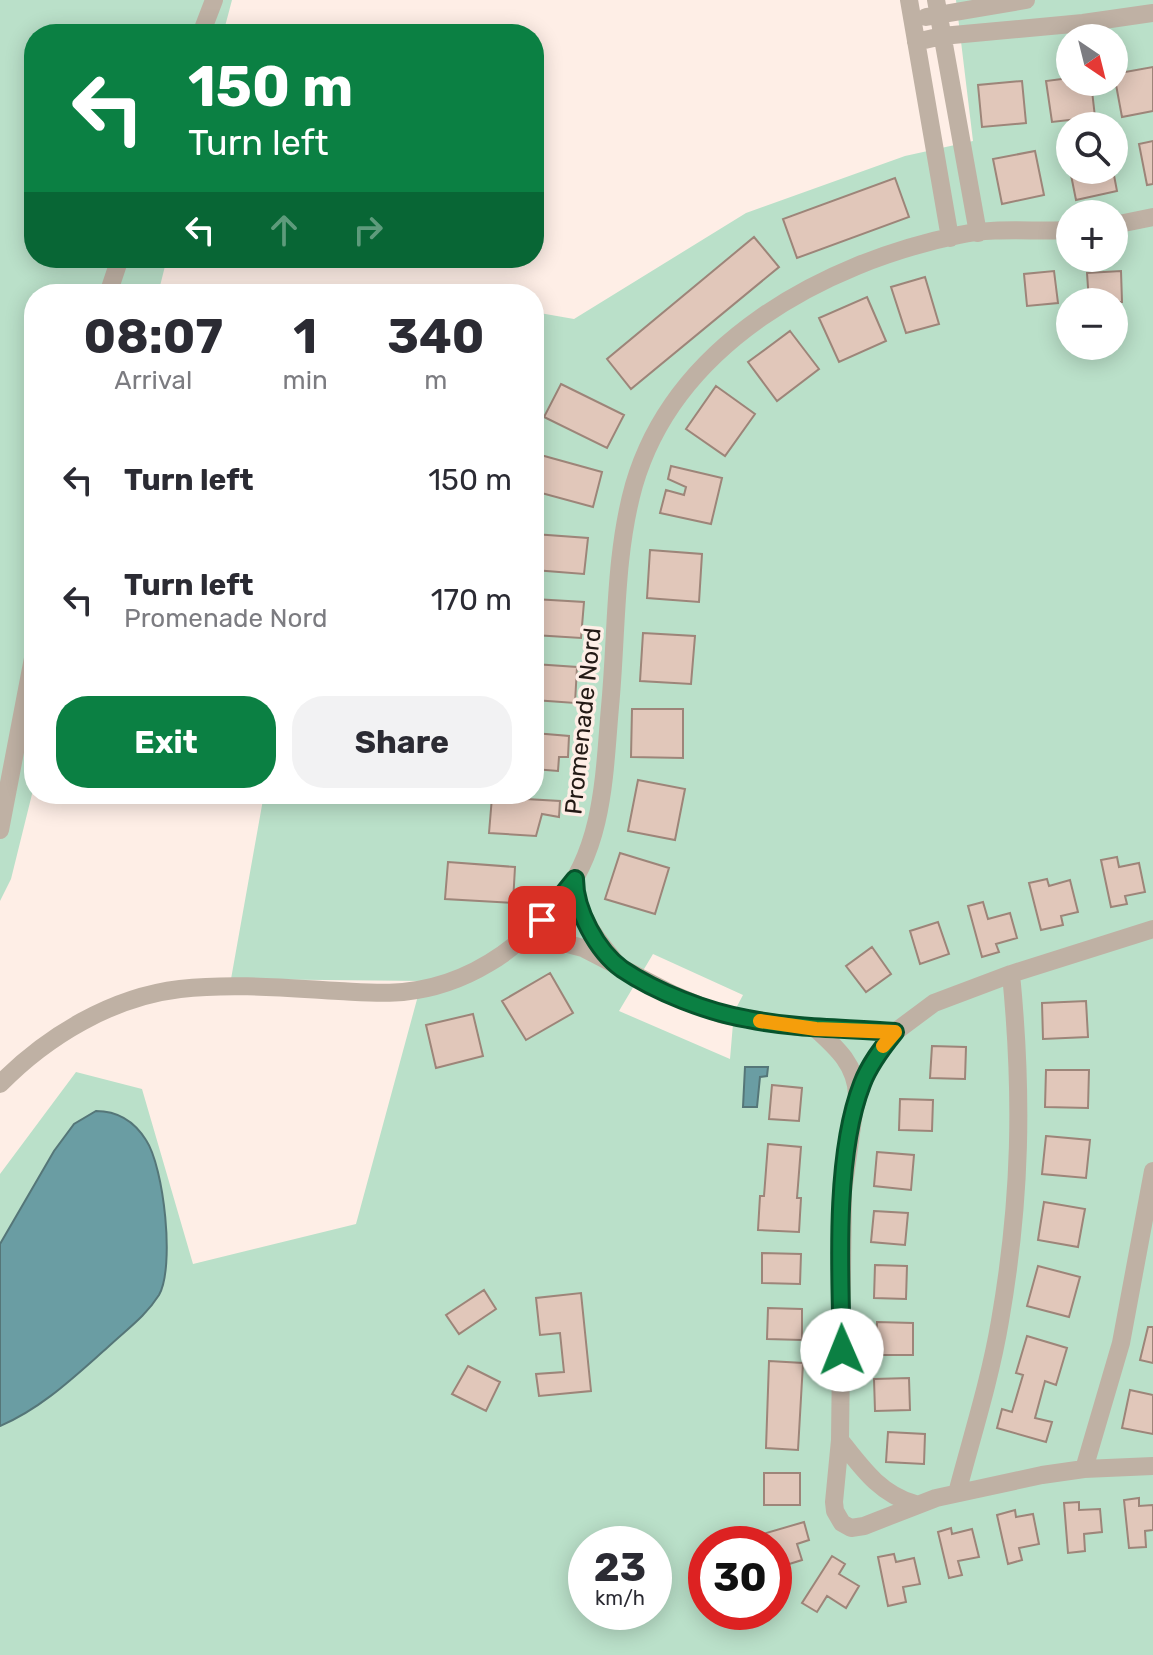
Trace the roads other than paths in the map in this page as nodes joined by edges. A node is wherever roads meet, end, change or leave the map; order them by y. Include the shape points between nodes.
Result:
1 (214, 0) edge
2 (909, 0) edge
3 (1026, 0) edge
4 (937, 8) edge
5 (1153, 13) edge
6 (912, 19) junction
7 (205, 24) edge
8 (942, 36) junction
9 (916, 42) junction
10 (1153, 217) edge
11 (1128, 222) edge
12 (1056, 230) edge
13 (978, 233) junction
14 (950, 238) junction
15 (24, 705) edge
16 (0, 830) edge
17 (575, 879) junction
18 (1153, 929) edge
19 (524, 939) junction
20 (620, 968) junction
21 (1011, 974) junction
22 (816, 1029) junction
23 (895, 1032) junction
24 (0, 1084) edge
25 (857, 1097) junction
26 (1153, 1171) edge
27 (840, 1440) junction
28 (1153, 1466) edge
29 (1084, 1469) junction
30 (957, 1493) junction
31 (915, 1504) junction

1 - 7 street
2 - 6 street
3 - 4 street
4 - 6 street
4 - 8 street
5 - 8 street
6 - 9 street
8 - 9 street
8 - 13 street
9 - 14 street
10 - 11 street
12 - 13 street, Promenade Nord
13 - 14 street, Promenade Nord
14 - 17 street, Promenade Nord via 869,261 758,319 705,363 661,425 641,466 626,524 600,807
15 - 16 street
17 - 19 street, Promenade Nord
17 - 20 street via 583,917
18 - 21 street
19 - 20 street via 573,945
19 - 24 street, Promenade Nord via 475,971 403,992 239,986 148,995 63,1034
20 - 22 street via 720,1014
21 - 23 street via 934,1003
21 - 30 street via 1020,1092 1013,1237 990,1369
22 - 23 street
22 - 25 street via 851,1068
23 - 25 street via 871,1065
25 - 27 street via 843,1191
26 - 29 street via 1121,1343
27 - 31 street via 879,1487
27 - 31 street via 834,1502 842,1523 864,1526
28 - 29 street
29 - 30 street
30 - 31 street

